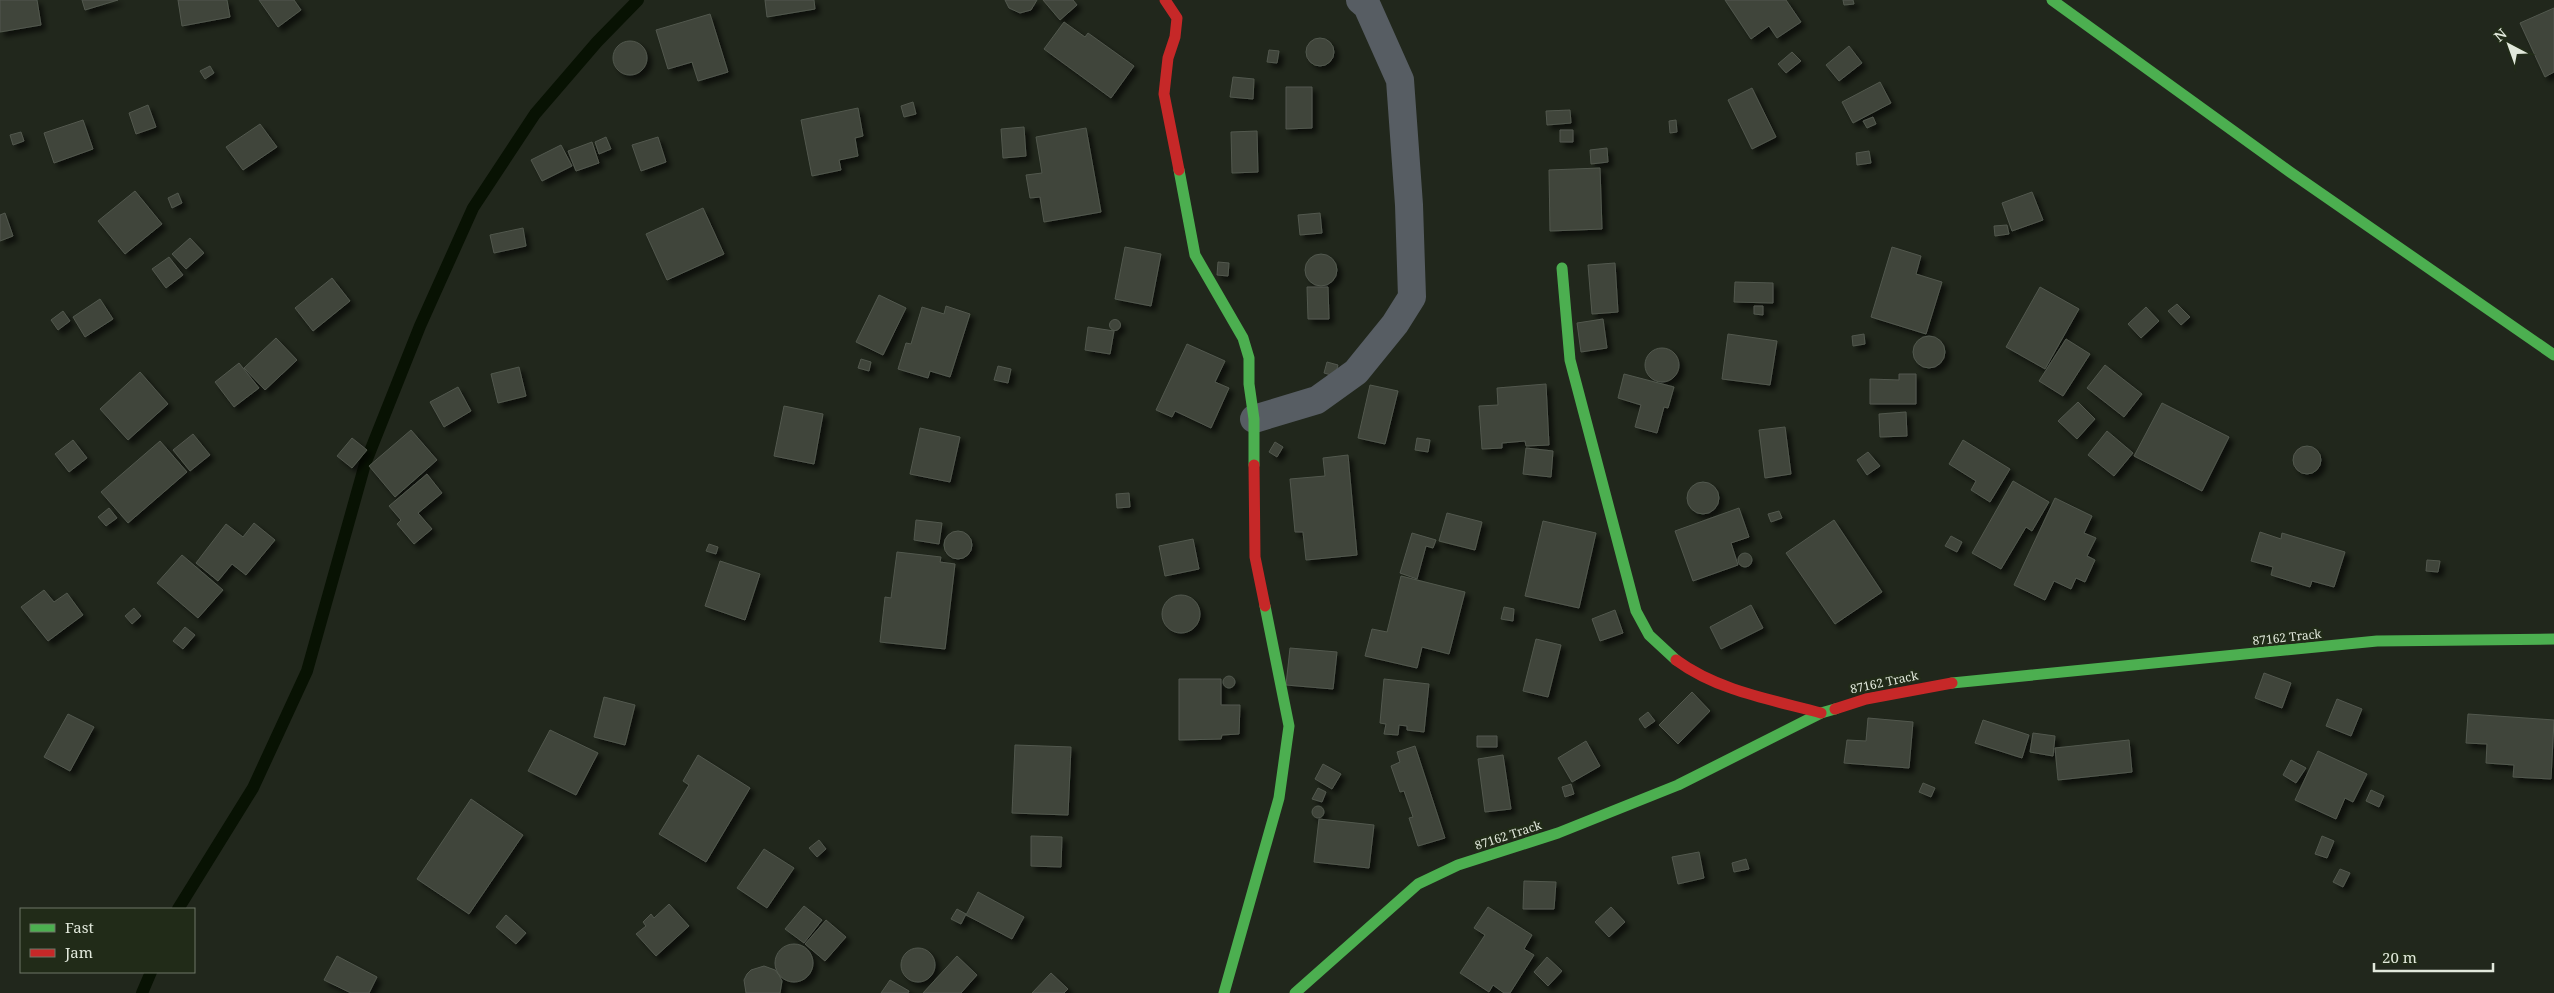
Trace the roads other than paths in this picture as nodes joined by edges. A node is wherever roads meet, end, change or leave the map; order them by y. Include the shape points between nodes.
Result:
1 (1165, 0) edge
2 (1360, 0) edge
3 (2052, 0) edge
4 (1562, 268) dead end
5 (2554, 355) edge
6 (1254, 420) junction
7 (2554, 639) edge
8 (1821, 713) junction
9 (1224, 993) edge
10 (1295, 993) edge

1 - 6 street via 1177,18 1164,94 1195,255 1243,338 1249,358
2 - 6 street via 1367,6 1400,80 1412,297 1395,324 1356,372 1317,400
3 - 5 street via 2290,172
4 - 8 street via 1570,360 1636,611 1648,634 1667,654 1720,684
6 - 9 street via 1255,558 1289,726 1279,798
7 - 8 street, 87162 Track via 2376,641 1943,684 1866,699
8 - 10 street, 87162 Track via 1678,785 1558,833 1458,865 1418,884

